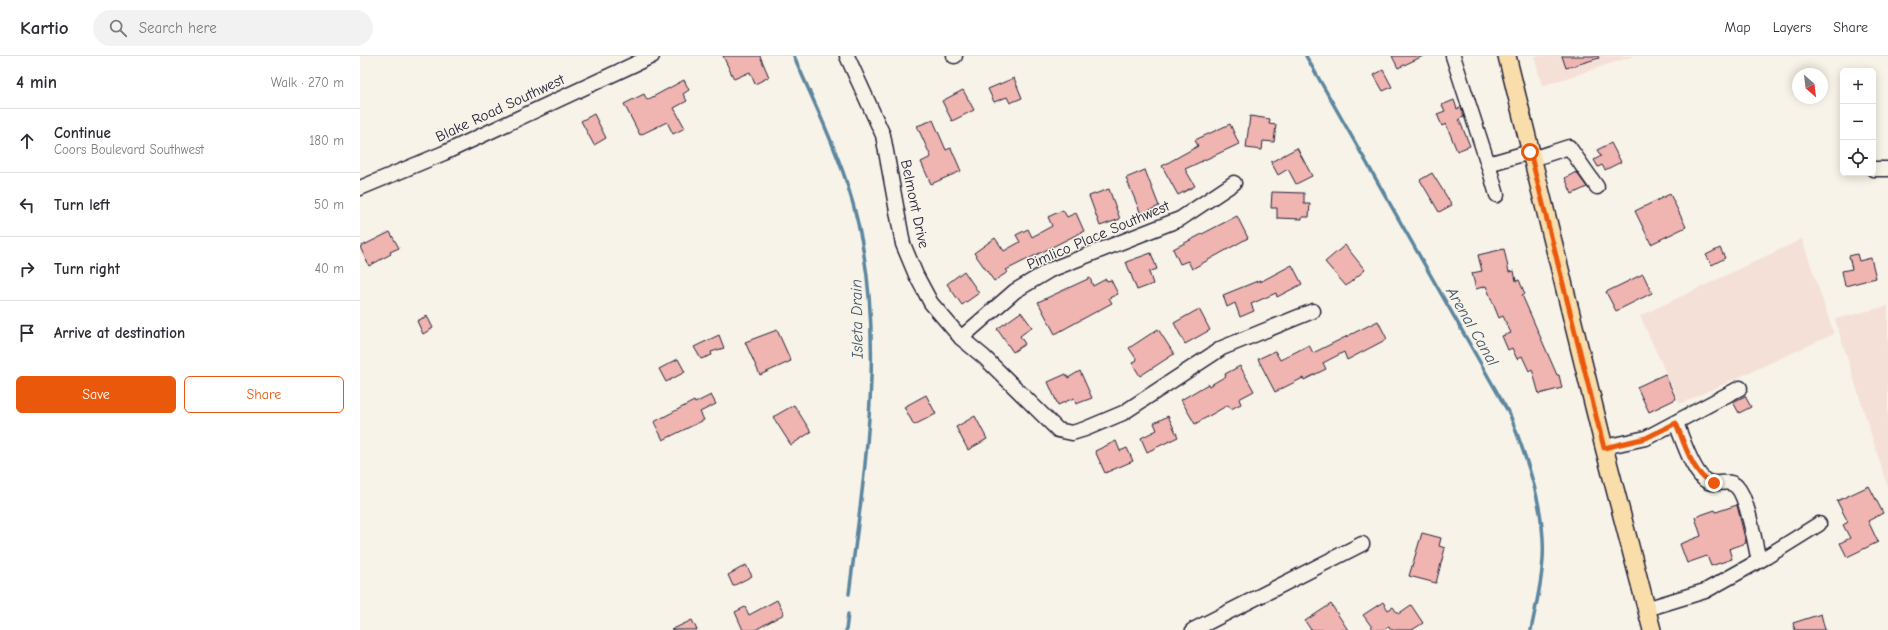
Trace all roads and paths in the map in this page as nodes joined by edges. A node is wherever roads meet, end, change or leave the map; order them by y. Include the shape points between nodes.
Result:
1 (652, 56) edge
2 (847, 56) edge
3 (1453, 56) edge
4 (1507, 56) edge
5 (1531, 156) junction
6 (1488, 164) junction
7 (1876, 168) edge
8 (1888, 169) edge
9 (1234, 183) dead end
10 (1597, 187) dead end
11 (360, 188) edge
12 (1497, 195) dead end
13 (1313, 311) dead end
14 (961, 338) junction
15 (1740, 388) dead end
16 (1676, 423) junction
17 (1604, 448) junction
18 (1819, 524) dead end
19 (1362, 544) dead end
20 (1758, 561) junction
21 (1646, 609) junction
22 (1193, 630) edge
23 (1652, 630) edge

1 - 11 street, Blake Road Southwest via 444,153
2 - 14 street, Belmont Drive via 883,135 903,244 931,303
3 - 6 street
4 - 5 main road
5 - 6 street
5 - 10 street via 1569,147
5 - 17 main road
6 - 12 street
7 - 8 street
9 - 14 street, Pimlico Place Southwest via 1180,219 1050,270 1015,291
13 - 14 street, Belmont Drive via 1222,348 1123,413 1072,433 1058,430 984,357
15 - 16 street
16 - 17 street via 1646,438
16 - 20 street via 1694,467 1704,479 1714,483 1728,482 1739,488
17 - 21 main road
18 - 20 street
19 - 22 street
20 - 21 street via 1705,591
21 - 23 main road

